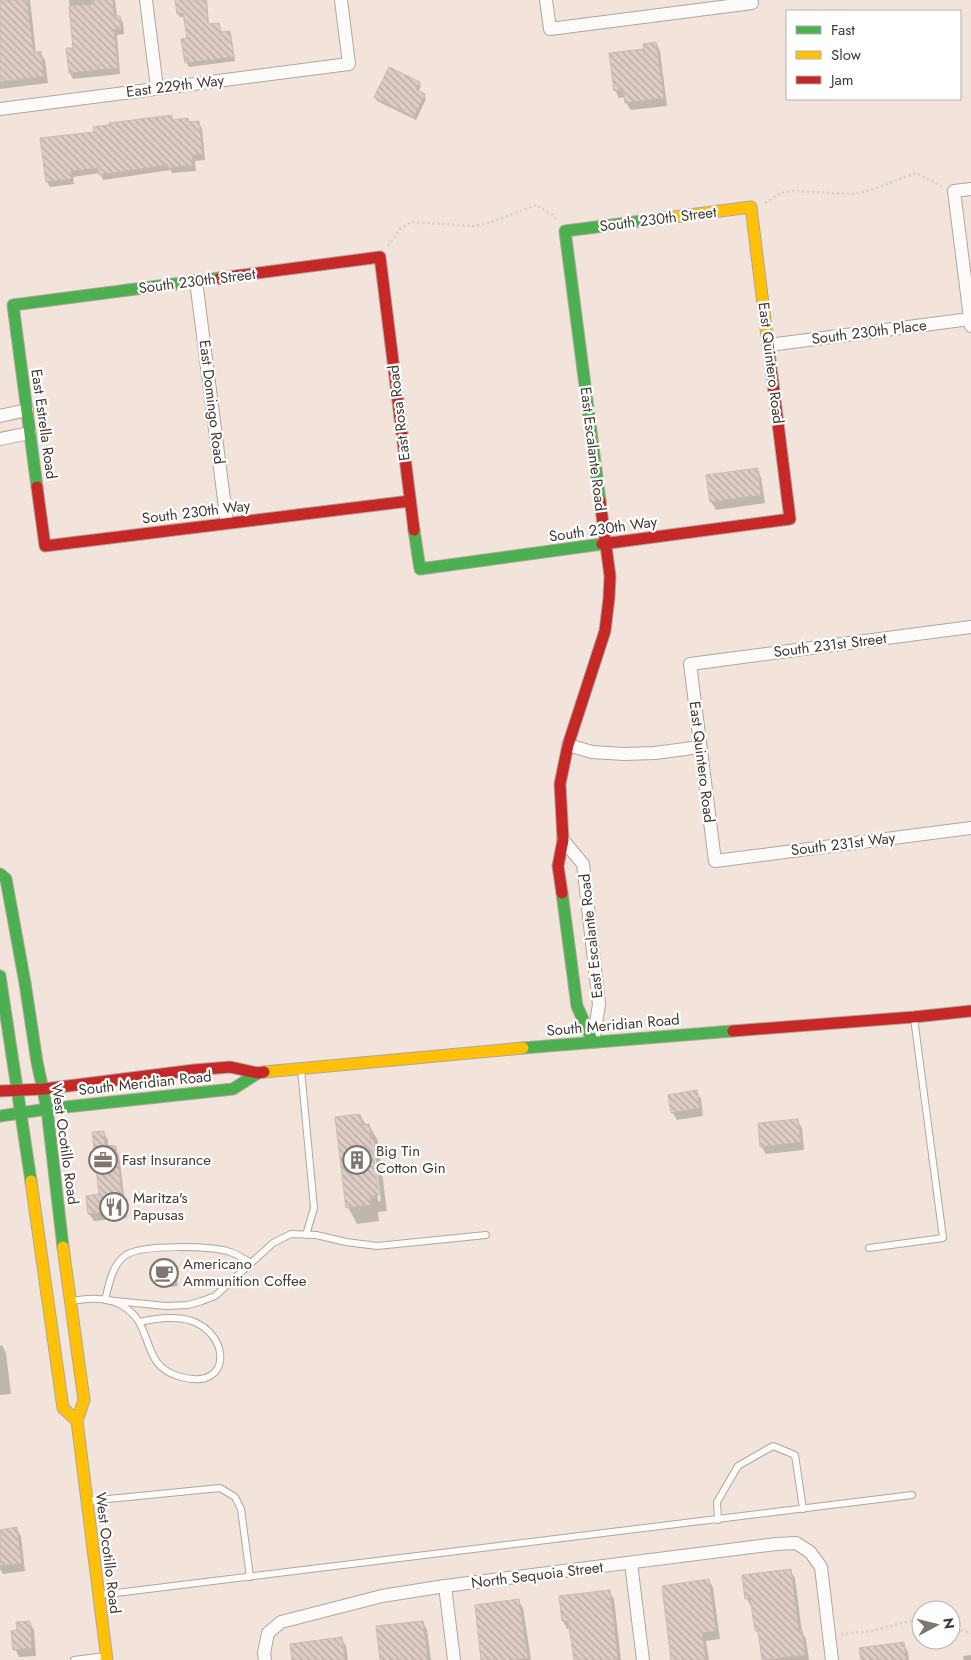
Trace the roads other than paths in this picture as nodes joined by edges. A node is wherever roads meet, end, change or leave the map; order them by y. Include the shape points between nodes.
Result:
1 (146, 0) edge
2 (341, 0) edge
3 (546, 0) edge
4 (751, 2) edge
5 (157, 88) junction
6 (0, 109) edge
7 (971, 189) edge
8 (751, 207) joint
9 (565, 231) joint
10 (380, 257) joint
11 (196, 281) junction
12 (13, 305) joint
13 (970, 322) edge
14 (769, 344) junction
15 (27, 410) junction
16 (0, 416) edge
17 (30, 433) junction
18 (0, 439) edge
19 (410, 501) junction
20 (790, 519) joint
21 (228, 523) junction
22 (606, 543) junction
23 (45, 546) joint
24 (420, 569) joint
25 (971, 627) edge
26 (690, 664) joint
27 (568, 745) junction
28 (700, 747) junction
29 (971, 828) edge
30 (563, 840) junction
31 (715, 860) joint
32 (0, 874) edge
33 (0, 976) edge
34 (971, 1011) edge
35 (914, 1017) junction
36 (594, 1042) junction
37 (301, 1068) junction
38 (258, 1073) junction
39 (44, 1089) junction
40 (18, 1090) junction
41 (0, 1091) edge
42 (47, 1109) junction
43 (21, 1113) junction
44 (0, 1116) edge
45 (306, 1234) junction
46 (486, 1235) dead end
47 (869, 1248) dead end
48 (251, 1263) junction
49 (105, 1300) junction
50 (70, 1301) junction
51 (139, 1322) junction
52 (76, 1421) junction
53 (912, 1495) dead end
54 (87, 1501) junction
55 (803, 1509) junction
56 (718, 1520) junction
57 (631, 1563) junction
58 (250, 1577) junction
59 (446, 1586) junction
60 (99, 1596) junction
61 (107, 1658) edge
62 (74, 1660) edge
63 (265, 1660) edge
64 (454, 1660) edge
65 (643, 1660) edge
66 (832, 1660) edge

1 - 5 street
2 - 5 street, East 229th Way via 350,64
3 - 4 street via 550,29
5 - 6 street, East 229th Way
7 - 13 street via 954,191
8 - 9 street, South 230th Street
8 - 14 street, East Quintero Road
9 - 22 street, East Escalante Road
10 - 11 street, South 230th Street
10 - 19 street, East Rosa Road
11 - 12 street, South 230th Street
11 - 21 street, East Domingo Road
12 - 15 street, East Estrella Road
13 - 14 street, South 230th Place
14 - 20 street, East Quintero Road
15 - 16 street
15 - 17 street, East Estrella Road
17 - 18 street
17 - 23 street, East Estrella Road
19 - 21 street, South 230th Way
19 - 24 street, East Rosa Road
20 - 22 street, South 230th Way
21 - 23 street, South 230th Way
22 - 24 street, South 230th Way
22 - 27 street, East Escalante Road via 610,598 605,631
25 - 26 street, South 231st Street
26 - 28 street, East Quintero Road
27 - 28 street via 592,752 624,754
27 - 30 street, East Escalante Road via 560,784
28 - 31 street, East Quintero Road
29 - 31 street, South 231st Way
30 - 36 street, East Escalante Road via 558,866 577,1006
30 - 36 street, East Escalante Road via 583,864 599,1004
32 - 39 street, West Ocotillo Road via 6,879
33 - 40 street, West Ocotillo Road
34 - 35 street, South Meridian Road
35 - 36 street, South Meridian Road
35 - 47 lane via 943,1238
36 - 37 street, South Meridian Road
37 - 38 street, South Meridian Road
37 - 45 lane via 314,1208
38 - 39 street, South Meridian Road via 221,1068
38 - 42 street, South Meridian Road via 233,1089
39 - 40 street, South Meridian Road
39 - 42 street, West Ocotillo Road
40 - 41 street, South Meridian Road
40 - 43 street, West Ocotillo Road
42 - 43 street, South Meridian Road
42 - 50 street, West Ocotillo Road
43 - 44 street, South Meridian Road
43 - 52 street, West Ocotillo Road via 63,1408
45 - 46 lane via 377,1246
45 - 48 lane via 291,1234 273,1243
48 - 49 lane via 215,1296 202,1301 166,1306
48 - 49 lane via 230,1252 218,1250 140,1249 126,1255 115,1267
49 - 50 lane
49 - 51 lane via 122,1305
50 - 52 street, West Ocotillo Road via 84,1400
51 - 51 lane via 149,1349 163,1367 176,1375 197,1380 215,1373 221,1351 203,1326 174,1318
52 - 54 street, West Ocotillo Road
53 - 55 lane
54 - 58 lane via 220,1488 235,1496 241,1509
54 - 60 street, West Ocotillo Road
55 - 56 lane
55 - 56 lane via 794,1455 773,1446 738,1466 717,1502
56 - 58 lane
57 - 59 street, North Sequoia Street
57 - 65 street
57 - 66 street, North Sequoia Street via 796,1544 810,1552 821,1567
58 - 60 lane
59 - 63 street, North Sequoia Street via 382,1596 281,1622 268,1633
59 - 64 street
60 - 61 street, West Ocotillo Road
61 - 62 lane

